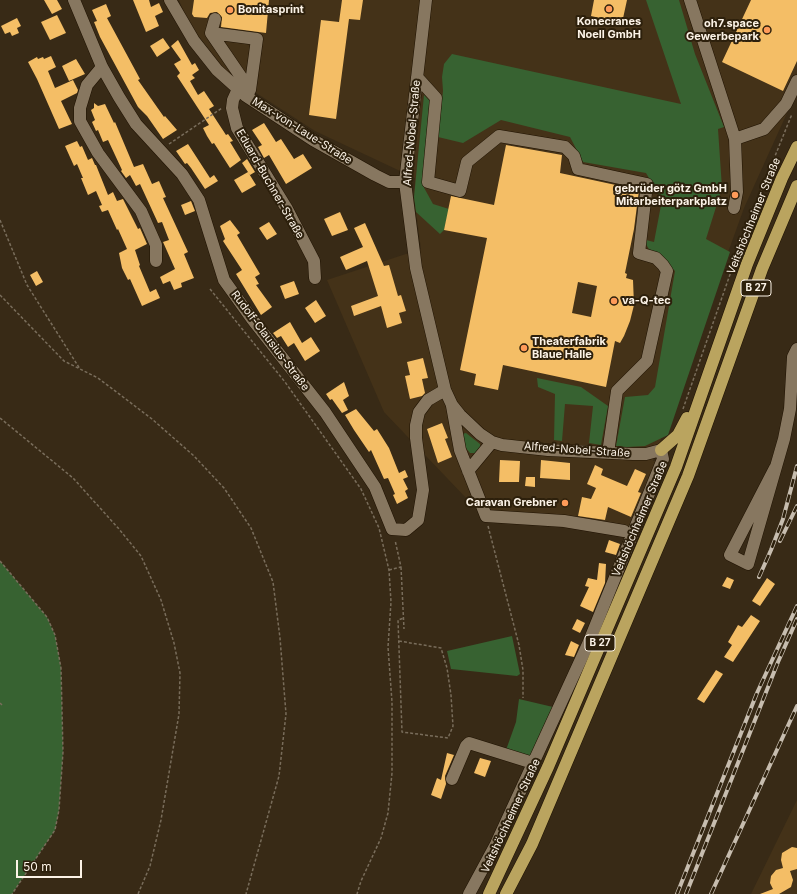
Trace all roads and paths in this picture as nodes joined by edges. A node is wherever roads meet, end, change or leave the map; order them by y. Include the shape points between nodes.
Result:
1 (74, 0) edge
2 (170, 0) edge
3 (426, 0) edge
4 (690, 0) edge
5 (215, 19) dead end
6 (211, 33) junction
7 (102, 67) junction
8 (417, 77) junction
9 (797, 81) edge
10 (245, 91) junction
11 (232, 103) junction
12 (794, 109) dead end
13 (735, 139) junction
14 (797, 147) edge
15 (160, 150) junction
16 (405, 182) junction
17 (797, 186) edge
18 (734, 208) dead end
19 (0, 220) edge
20 (156, 261) dead end
21 (315, 278) dead end
22 (210, 289) dead end
23 (0, 295) edge
24 (797, 349) edge
25 (80, 369) junction
26 (446, 390) junction
27 (704, 390) junction
28 (452, 405) junction
29 (682, 412) dead end
30 (0, 418) edge
31 (492, 442) junction
32 (661, 450) junction
33 (608, 453) junction
34 (775, 468) junction
35 (468, 472) junction
36 (486, 516) junction
37 (392, 529) junction
38 (624, 531) dead end
39 (0, 561) edge
40 (401, 567) junction
41 (390, 570) junction
42 (404, 618) junction
43 (404, 629) dead end
44 (399, 641) junction
45 (523, 698) dead end
46 (0, 703) edge
47 (2, 705) dead end
48 (533, 763) junction
49 (452, 779) dead end
50 (12, 894) edge
51 (138, 894) edge
52 (246, 894) edge
53 (357, 894) edge
54 (469, 894) edge
55 (489, 894) edge
56 (506, 894) edge

1 - 7 street, Rudolf-Clausius-Straße
2 - 10 street, Max-von-Laue-Straße via 194,41 217,70
3 - 8 street, Alfred-Nobel-Straße
4 - 13 street
5 - 6 street
6 - 10 street
6 - 10 street via 258,39
7 - 15 street, Rudolf-Clausius-Straße via 136,124
7 - 20 street via 87,84 80,108 80,121 98,153 141,211 156,245
8 - 16 street, Alfred-Nobel-Straße
8 - 33 street via 436,98 428,182 460,190 467,162 499,136 565,147 574,156 578,170 647,184 639,252 656,258 667,271 648,361 618,391
9 - 13 street via 786,104 764,129
10 - 11 street
10 - 16 street, Max-von-Laue-Straße via 313,140 390,182
11 - 15 path
11 - 21 street, Eduard-Buchner-Straße via 237,128 287,209 314,261
12 - 29 path via 748,223
13 - 18 street via 737,192
14 - 27 highway, Veitshöchheimer Straße / B 27 via 747,264
15 - 37 street, Rudolf-Clausius-Straße via 182,174 199,200 224,280 334,425 375,487
16 - 26 street, Alfred-Nobel-Straße via 416,268
17 - 56 highway, B 27 via 762,269 688,476 532,844
19 - 25 path via 27,285
22 - 41 path via 285,382 361,489 379,528
23 - 25 path via 64,361
24 - 34 street via 793,358 790,410
25 - 52 path via 98,378 152,419 194,456 224,488 251,528 273,582 286,714 279,776
26 - 28 street, Alfred-Nobel-Straße
26 - 37 street via 428,400 419,412 416,425 423,490 418,520 406,530
27 - 32 highway via 695,395 685,424 678,435
27 - 55 highway, Veitshöchheimer Straße / B 27 via 658,512 548,767
28 - 31 street, Alfred-Nobel-Straße via 460,416
28 - 35 street, Alfred-Nobel-Straße via 460,450
30 - 51 path via 73,478 141,556 161,600 174,643 180,673 179,714 161,820 150,866
31 - 33 street, Alfred-Nobel-Straße via 548,450
31 - 35 street
32 - 33 street, Alfred-Nobel-Straße via 646,454
32 - 48 street, Veitshöchheimer Straße via 662,464 588,644
34 - 34 street via 762,520 748,564 730,555
35 - 36 street, Alfred-Nobel-Straße
36 - 38 street via 564,521
36 - 45 path via 519,645 523,670
37 - 40 path
39 - 50 path via 47,617 55,635 61,668 63,752 55,830
40 - 41 path
40 - 42 path
41 - 53 path via 388,647 392,702 392,773 388,813
42 - 43 path
42 - 44 path via 398,620
44 - 44 path via 402,732 448,738 453,726 451,695 442,648
46 - 47 path
48 - 49 street via 469,743
48 - 54 street, Veitshöchheimer Straße via 496,844

